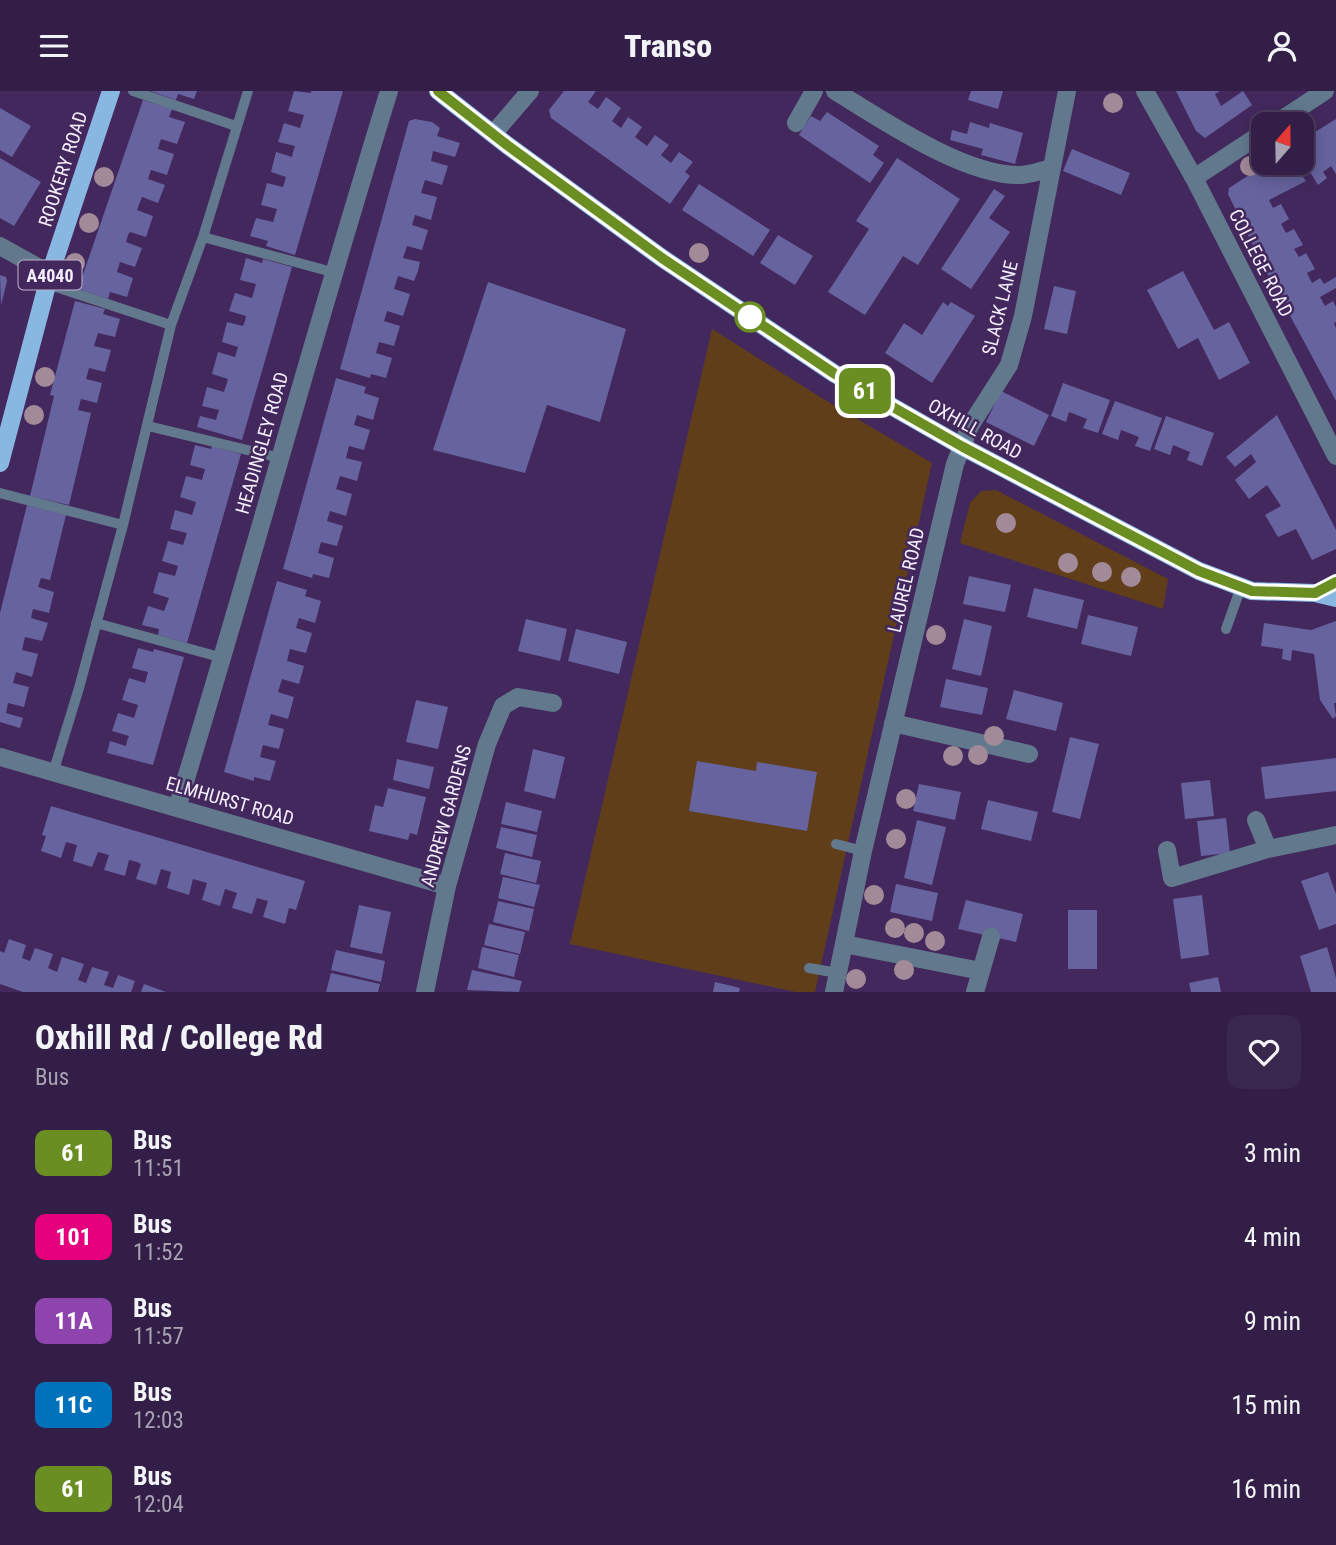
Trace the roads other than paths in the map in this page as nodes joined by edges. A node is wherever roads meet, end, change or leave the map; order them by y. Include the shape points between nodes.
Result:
1 (111, 91) edge
2 (133, 91) edge
3 (248, 91) edge
4 (388, 91) edge
5 (438, 91) edge
6 (530, 91) edge
7 (814, 91) edge
8 (835, 91) edge
9 (1067, 91) edge
10 (1145, 91) edge
11 (1325, 91) edge
12 (1293, 112) edge
13 (796, 123) dead end
14 (236, 126) junction
15 (493, 134) junction
16 (1251, 141) edge
17 (1052, 168) junction
18 (1194, 178) junction
19 (203, 237) junction
20 (0, 246) edge
21 (332, 272) junction
22 (48, 279) junction
23 (171, 325) junction
24 (148, 426) junction
25 (3, 437) edge
26 (963, 447) junction
27 (1336, 456) edge
28 (280, 458) junction
29 (0, 463) edge
30 (0, 493) edge
31 (123, 525) junction
32 (1336, 582) edge
33 (1241, 587) junction
34 (1315, 593) junction
35 (1336, 598) edge
36 (96, 623) junction
37 (1227, 629) dead end
38 (223, 658) junction
39 (554, 703) dead end
40 (894, 723) junction
41 (1030, 752) dead end
42 (0, 757) edge
43 (52, 773) junction
44 (177, 807) junction
45 (1256, 820) dead end
46 (1336, 835) edge
47 (836, 844) dead end
48 (1268, 849) junction
49 (863, 851) junction
50 (1167, 851) dead end
51 (447, 886) junction
52 (991, 937) dead end
53 (844, 944) junction
54 (809, 968) dead end
55 (981, 971) junction
56 (838, 973) junction
57 (425, 992) edge
58 (834, 992) edge
59 (975, 992) edge

1 - 22 main road, ROOKERY ROAD / A4040
2 - 14 lane
3 - 14 lane
4 - 21 street, HEADINGLEY ROAD
5 - 15 main road, OXHILL ROAD
6 - 15 street
7 - 13 street
8 - 17 street via 923,144 982,169 1021,175
9 - 17 street, SLACK LANE
10 - 18 street, COLLEGE ROAD
11 - 12 street
14 - 19 lane
15 - 26 main road, OXHILL ROAD via 662,258 835,374
16 - 18 street
17 - 26 street, SLACK LANE via 1009,365 970,426
18 - 27 street, COLLEGE ROAD
19 - 21 lane
19 - 23 lane
20 - 22 street
21 - 28 street, HEADINGLEY ROAD
22 - 23 lane
22 - 25 main road, ROOKERY ROAD / A4040
23 - 24 lane
24 - 28 lane
24 - 31 lane
25 - 29 main road, ROOKERY ROAD / A4040
26 - 33 main road, OXHILL ROAD via 1199,571
26 - 40 street, LAUREL ROAD via 955,464
28 - 38 street, HEADINGLEY ROAD
30 - 31 lane
31 - 36 lane
32 - 34 main road, OXHILL ROAD
33 - 34 main road, OXHILL ROAD
33 - 37 lane
34 - 35 main road, OXHILL ROAD
36 - 38 lane
36 - 43 lane
38 - 44 street, HEADINGLEY ROAD
39 - 51 street, ANDREW GARDENS via 518,697 503,706 487,744
40 - 41 street
40 - 49 street, LAUREL ROAD
42 - 43 street, ELMHURST ROAD
43 - 44 street, ELMHURST ROAD
44 - 51 street, ELMHURST ROAD
45 - 48 street
46 - 48 street
47 - 49 lane
48 - 50 street via 1172,878
49 - 53 street, LAUREL ROAD
51 - 57 street, ANDREW GARDENS
52 - 55 street
53 - 55 street
53 - 56 street, LAUREL ROAD
54 - 56 lane
55 - 59 street
56 - 58 street, LAUREL ROAD

